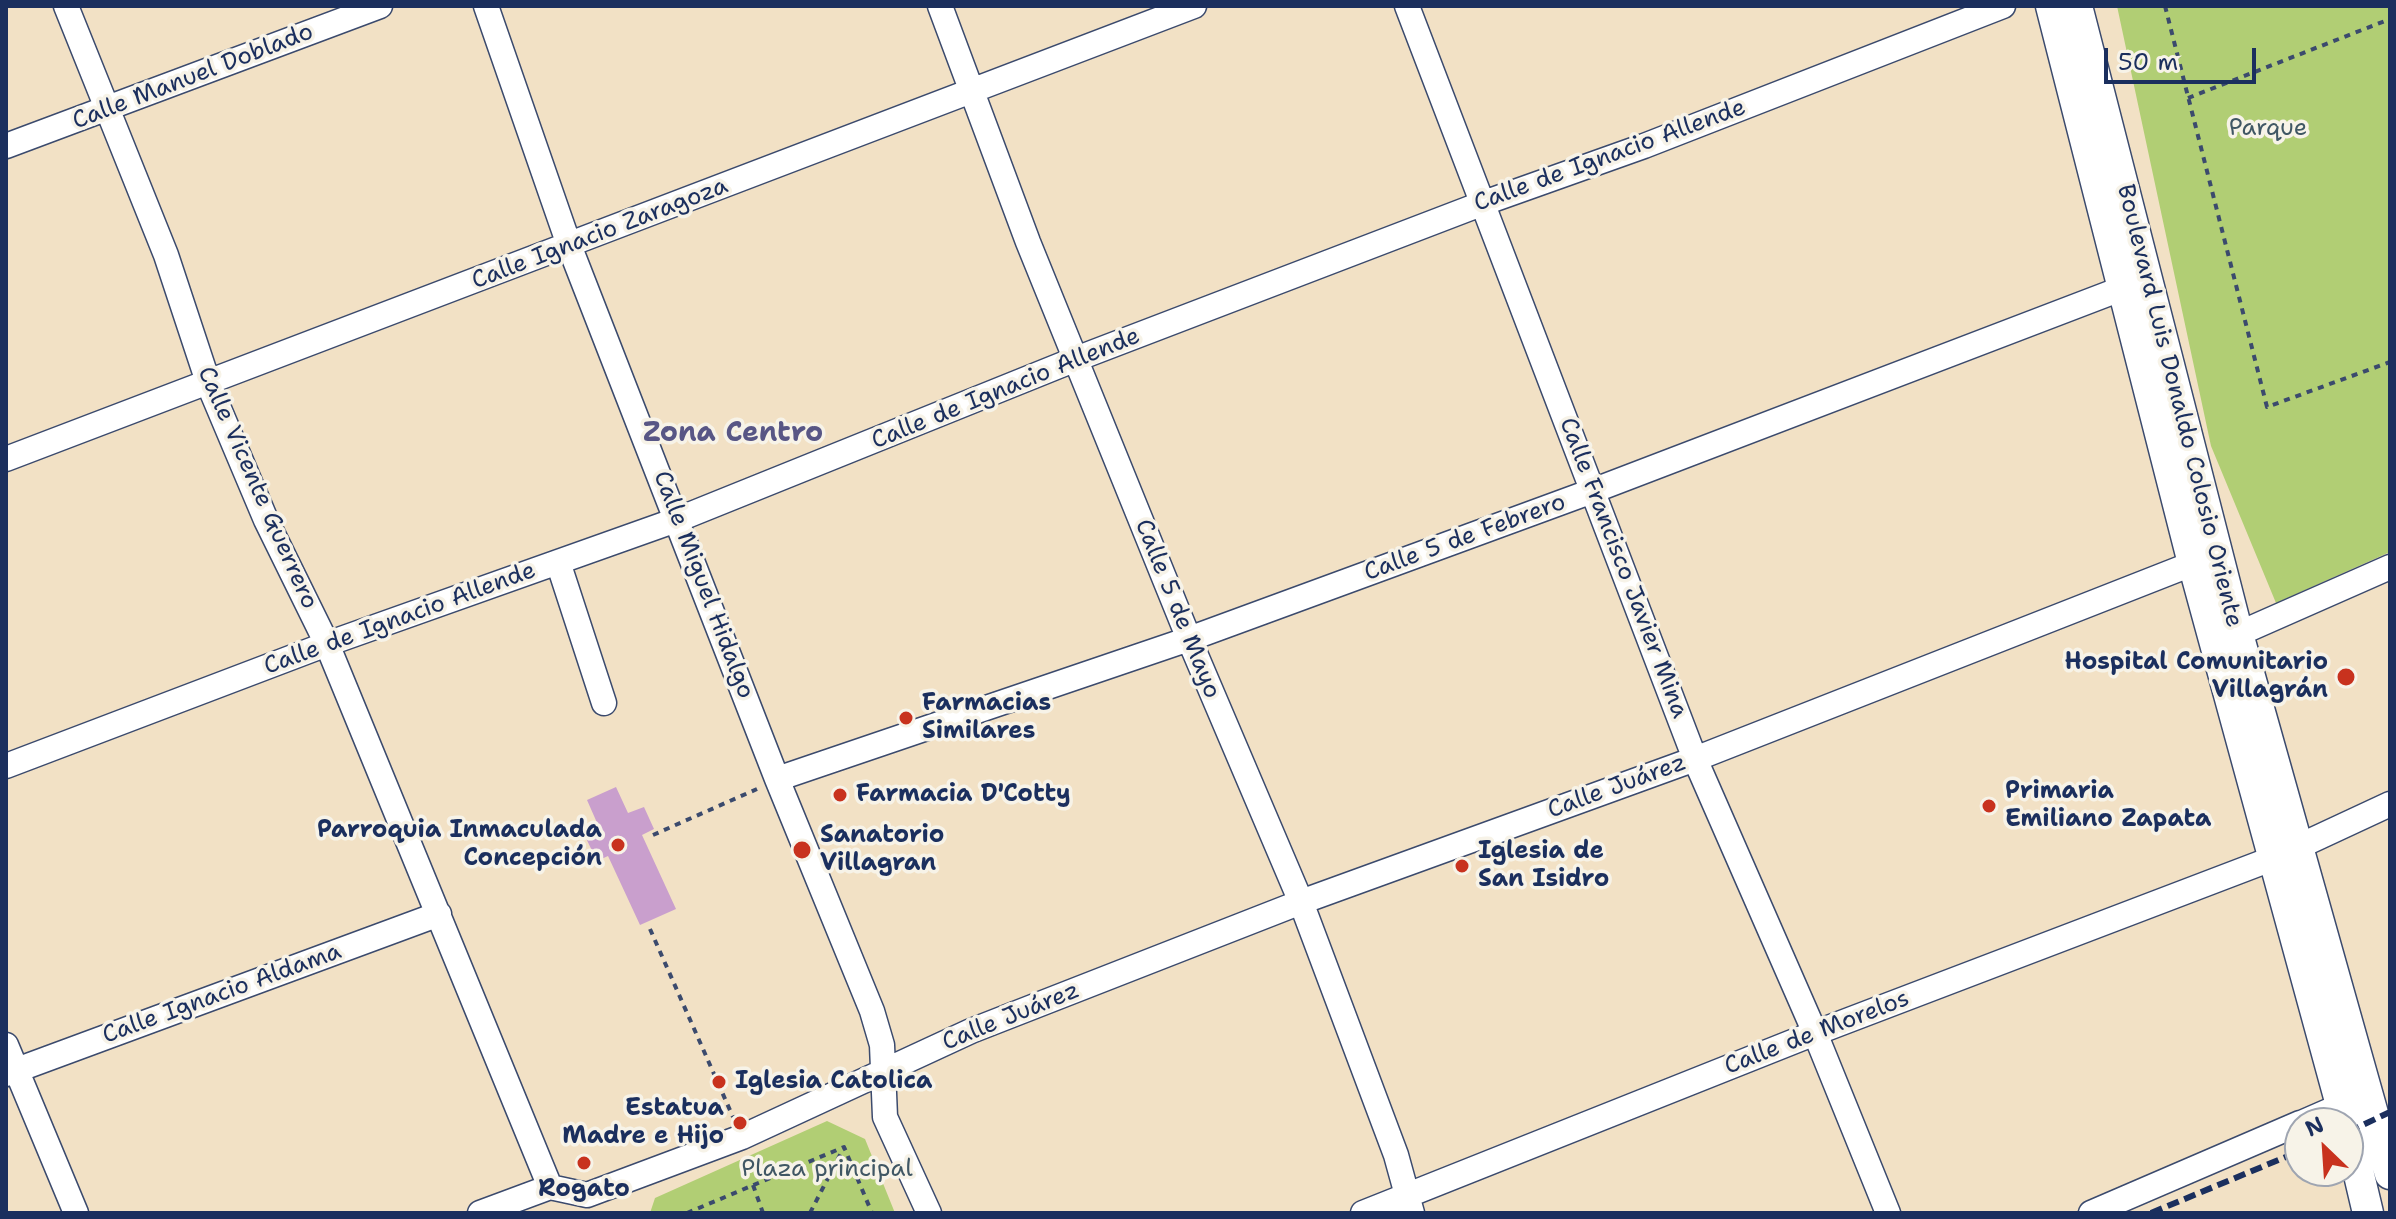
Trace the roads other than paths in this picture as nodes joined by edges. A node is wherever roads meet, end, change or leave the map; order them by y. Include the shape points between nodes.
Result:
1 (66, 6) edge
2 (380, 6) edge
3 (486, 6) edge
4 (940, 6) edge
5 (1194, 6) edge
6 (1407, 6) edge
7 (2003, 6) edge
8 (2051, 6) edge
9 (2077, 6) edge
10 (970, 91) junction
11 (108, 110) junction
12 (6, 146) edge
13 (1481, 204) junction
14 (569, 245) junction
15 (2134, 284) junction
16 (1076, 359) junction
17 (209, 385) junction
18 (6, 459) edge
19 (1595, 490) junction
20 (679, 519) junction
21 (2205, 559) junction
22 (558, 562) junction
23 (2390, 567) edge
24 (2238, 634) junction
25 (1189, 639) junction
26 (327, 644) junction
27 (604, 703) dead end
28 (1695, 759) junction
29 (6, 766) edge
30 (777, 779) junction
31 (2390, 804) edge
32 (2287, 852) junction
33 (1301, 902) junction
34 (439, 914) junction
35 (1815, 1033) junction
36 (6, 1045) edge
37 (11, 1072) edge
38 (883, 1073) junction
39 (2369, 1093) junction
40 (2342, 1107) edge
41 (2356, 1107) edge
42 (2284, 1130) edge
43 (2390, 1174) edge
44 (550, 1187) junction
45 (2362, 1187) edge
46 (590, 1204) edge
47 (1410, 1204) edge
48 (76, 1213) edge
49 (480, 1213) edge
50 (929, 1213) edge
51 (1363, 1213) edge
52 (1888, 1213) edge
53 (2091, 1213) edge
54 (2368, 1213) edge

1 - 11 street, Calle Vicente Guerrero
2 - 11 street, Calle Manuel Doblado
3 - 14 street, Calle Miguel Hidalgo
4 - 10 street, Calle 5 de Mayo
5 - 10 street, Calle Ignacio Zaragoza
6 - 13 street, Calle Francisco Javier Mina
7 - 13 street, Calle de Ignacio Allende
8 - 15 main road, Boulevard Luis Donaldo Colosio Oriente
9 - 15 main road, Boulevard Luis Donaldo Colosio Oriente
10 - 14 street, Calle Ignacio Zaragoza
10 - 16 street, Calle 5 de Mayo
11 - 12 street, Calle Manuel Doblado
11 - 17 street, Calle Vicente Guerrero via 166,255
13 - 16 street, Calle de Ignacio Allende
13 - 19 street, Calle Francisco Javier Mina
14 - 17 street, Calle Ignacio Zaragoza
14 - 20 street, Calle Miguel Hidalgo
15 - 19 street, Calle 5 de Febrero
15 - 21 main road, Boulevard Luis Donaldo Colosio Oriente
16 - 20 street, Calle de Ignacio Allende
16 - 25 street, Calle 5 de Mayo
17 - 18 street, Calle Ignacio Zaragoza
17 - 26 street, Calle Vicente Guerrero via 266,520
19 - 25 street, Calle 5 de Febrero
19 - 28 street, Calle Francisco Javier Mina
20 - 22 street, Calle de Ignacio Allende
20 - 30 street, Calle Miguel Hidalgo
21 - 24 main road, Boulevard Luis Donaldo Colosio Oriente
21 - 28 street, Calle Juárez
21 - 32 main road, Boulevard Luis Donaldo Colosio Oriente
22 - 26 street, Calle de Ignacio Allende
22 - 27 street
23 - 24 street
24 - 32 main road, Boulevard Luis Donaldo Colosio Oriente
25 - 30 street, Calle 5 de Febrero
25 - 33 street, Calle 5 de Mayo
26 - 29 street, Calle de Ignacio Allende
26 - 34 street, Calle Vicente Guerrero
28 - 33 street, Calle Juárez
28 - 35 street, Calle Francisco Javier Mina
30 - 38 street, Calle Miguel Hidalgo via 872,1011
31 - 32 street, Calle de Morelos
32 - 35 street, Calle de Morelos
32 - 39 main road, Boulevard Luis Donaldo Colosio Oriente
32 - 40 main road, Boulevard Luis Donaldo Colosio Oriente
33 - 38 street, Calle Juárez via 971,1031
33 - 47 street, Calle 5 de Mayo
34 - 37 street, Calle Ignacio Aldama
34 - 44 street, Calle Vicente Guerrero
35 - 47 street, Calle de Morelos
35 - 52 street, Calle Francisco Javier Mina
36 - 37 street
37 - 48 street
38 - 46 street, Calle Juárez
38 - 50 street, Calle Miguel Hidalgo via 885,1117
39 - 41 street
39 - 43 main road, Boulevard Luis Donaldo Colosio Oriente
42 - 53 street
44 - 46 street
44 - 49 street
45 - 54 main road, Boulevard Luis Donaldo Colosio Oriente
47 - 51 street, Calle de Morelos

